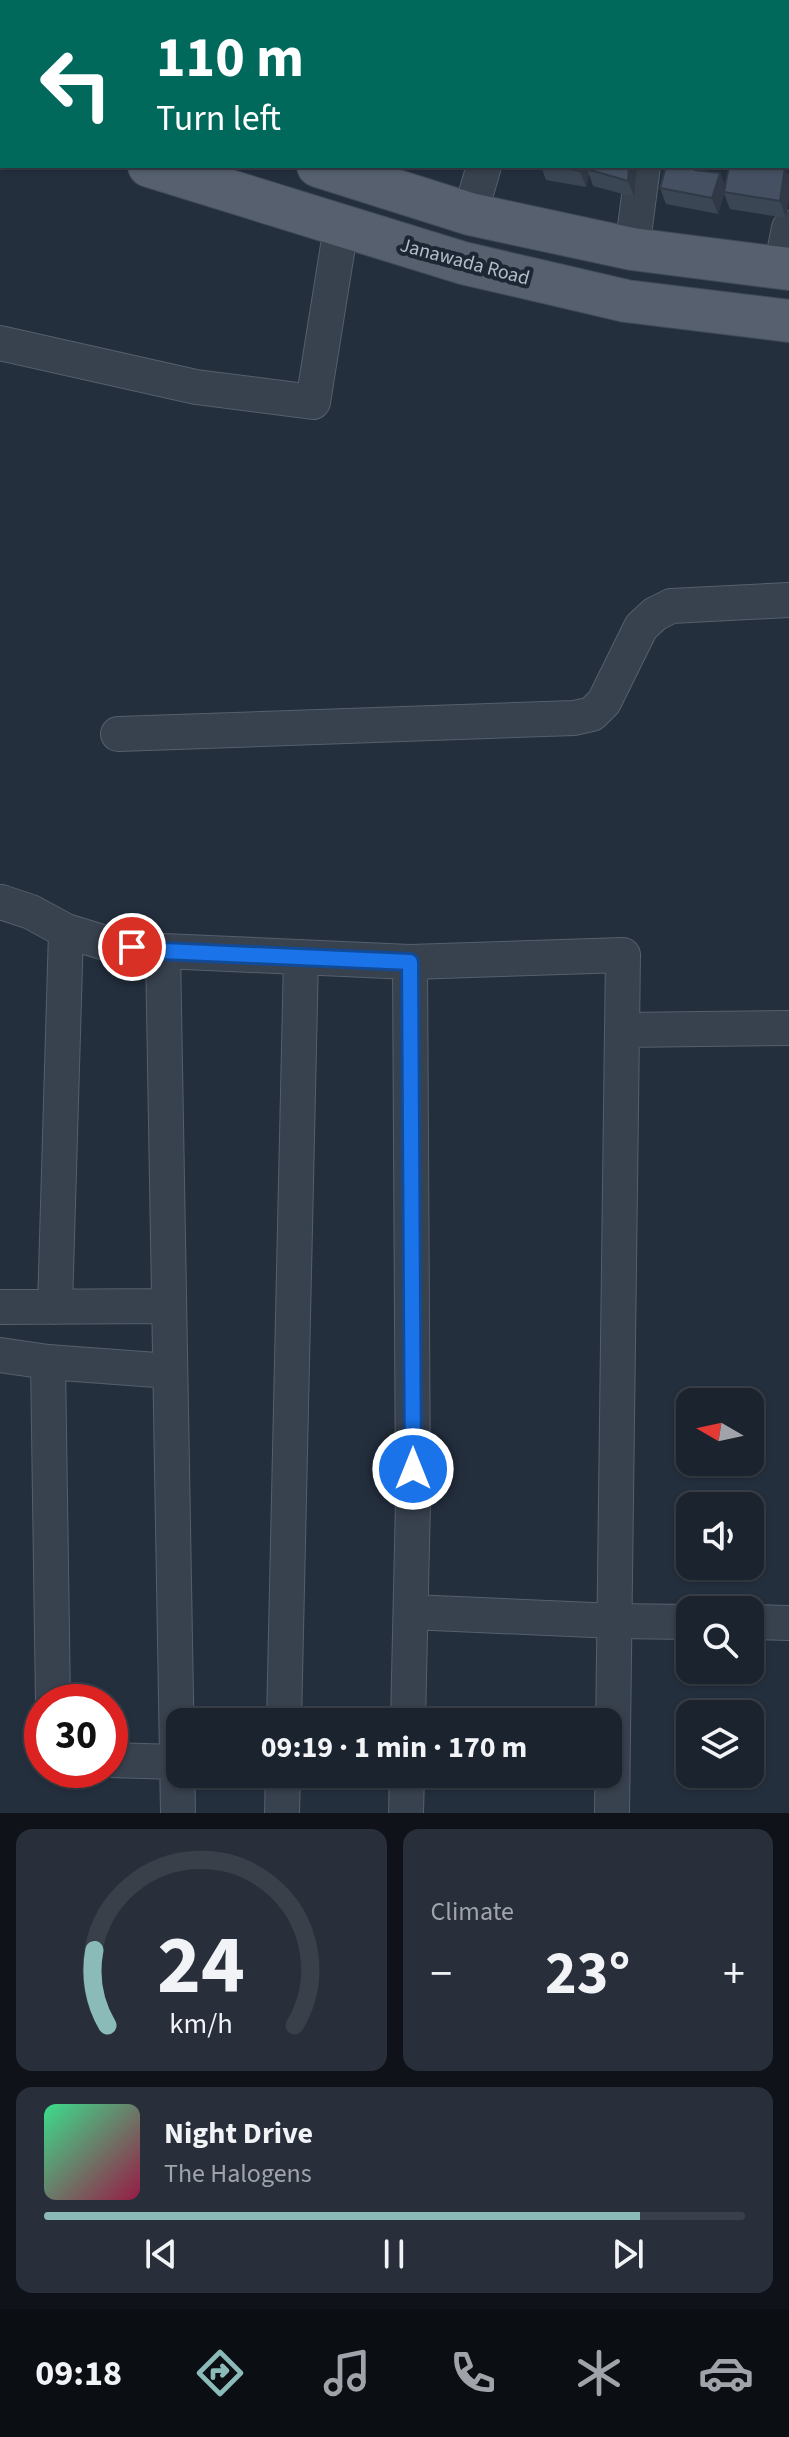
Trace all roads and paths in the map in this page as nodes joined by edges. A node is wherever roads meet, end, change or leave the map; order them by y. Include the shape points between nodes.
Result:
1 (155, 168) edge
2 (324, 168) edge
3 (483, 168) edge
4 (643, 168) edge
5 (470, 214) junction
6 (341, 227) junction
7 (632, 249) junction
8 (786, 255) edge
9 (789, 321) edge
10 (0, 343) edge
11 (789, 600) edge
12 (118, 734) dead end
13 (1, 902) edge
14 (66, 931) junction
15 (163, 951) junction
16 (301, 957) junction
17 (410, 962) junction
18 (789, 1028) edge
19 (622, 1030) junction
20 (169, 1306) junction
21 (0, 1307) edge
22 (55, 1307) junction
23 (0, 1355) edge
24 (48, 1362) junction
25 (170, 1371) junction
26 (411, 1612) junction
27 (615, 1621) junction
28 (676, 1622) edge
29 (764, 1622) edge
30 (789, 1623) edge
31 (53, 1684) edge
32 (176, 1708) edge
33 (284, 1708) edge
34 (408, 1708) edge
35 (128, 1761) edge
36 (166, 1762) edge
37 (178, 1788) edge
38 (283, 1788) edge
39 (407, 1788) edge
40 (178, 1813) edge
41 (282, 1813) edge
42 (406, 1813) edge
43 (612, 1813) edge

1 - 6 main road, Janawada Road
2 - 5 main road
3 - 5 street
4 - 7 street
5 - 7 main road
6 - 9 main road, Janawada Road via 463,263 626,301
6 - 10 street via 313,402 196,387
7 - 8 main road
11 - 12 street via 671,606 655,614 641,627 604,702 583,716
13 - 14 street
14 - 15 street
14 - 22 street
15 - 16 street
15 - 20 street
16 - 17 street
16 - 33 street
17 - 19 street via 623,955
17 - 26 street
18 - 19 street
19 - 27 street
20 - 22 street
20 - 25 street
21 - 22 street
23 - 24 street
24 - 25 street
24 - 31 street
25 - 32 street
26 - 27 street
26 - 34 street
27 - 28 street
27 - 43 street
29 - 30 street
35 - 36 street
37 - 40 street
38 - 41 street
39 - 42 street

